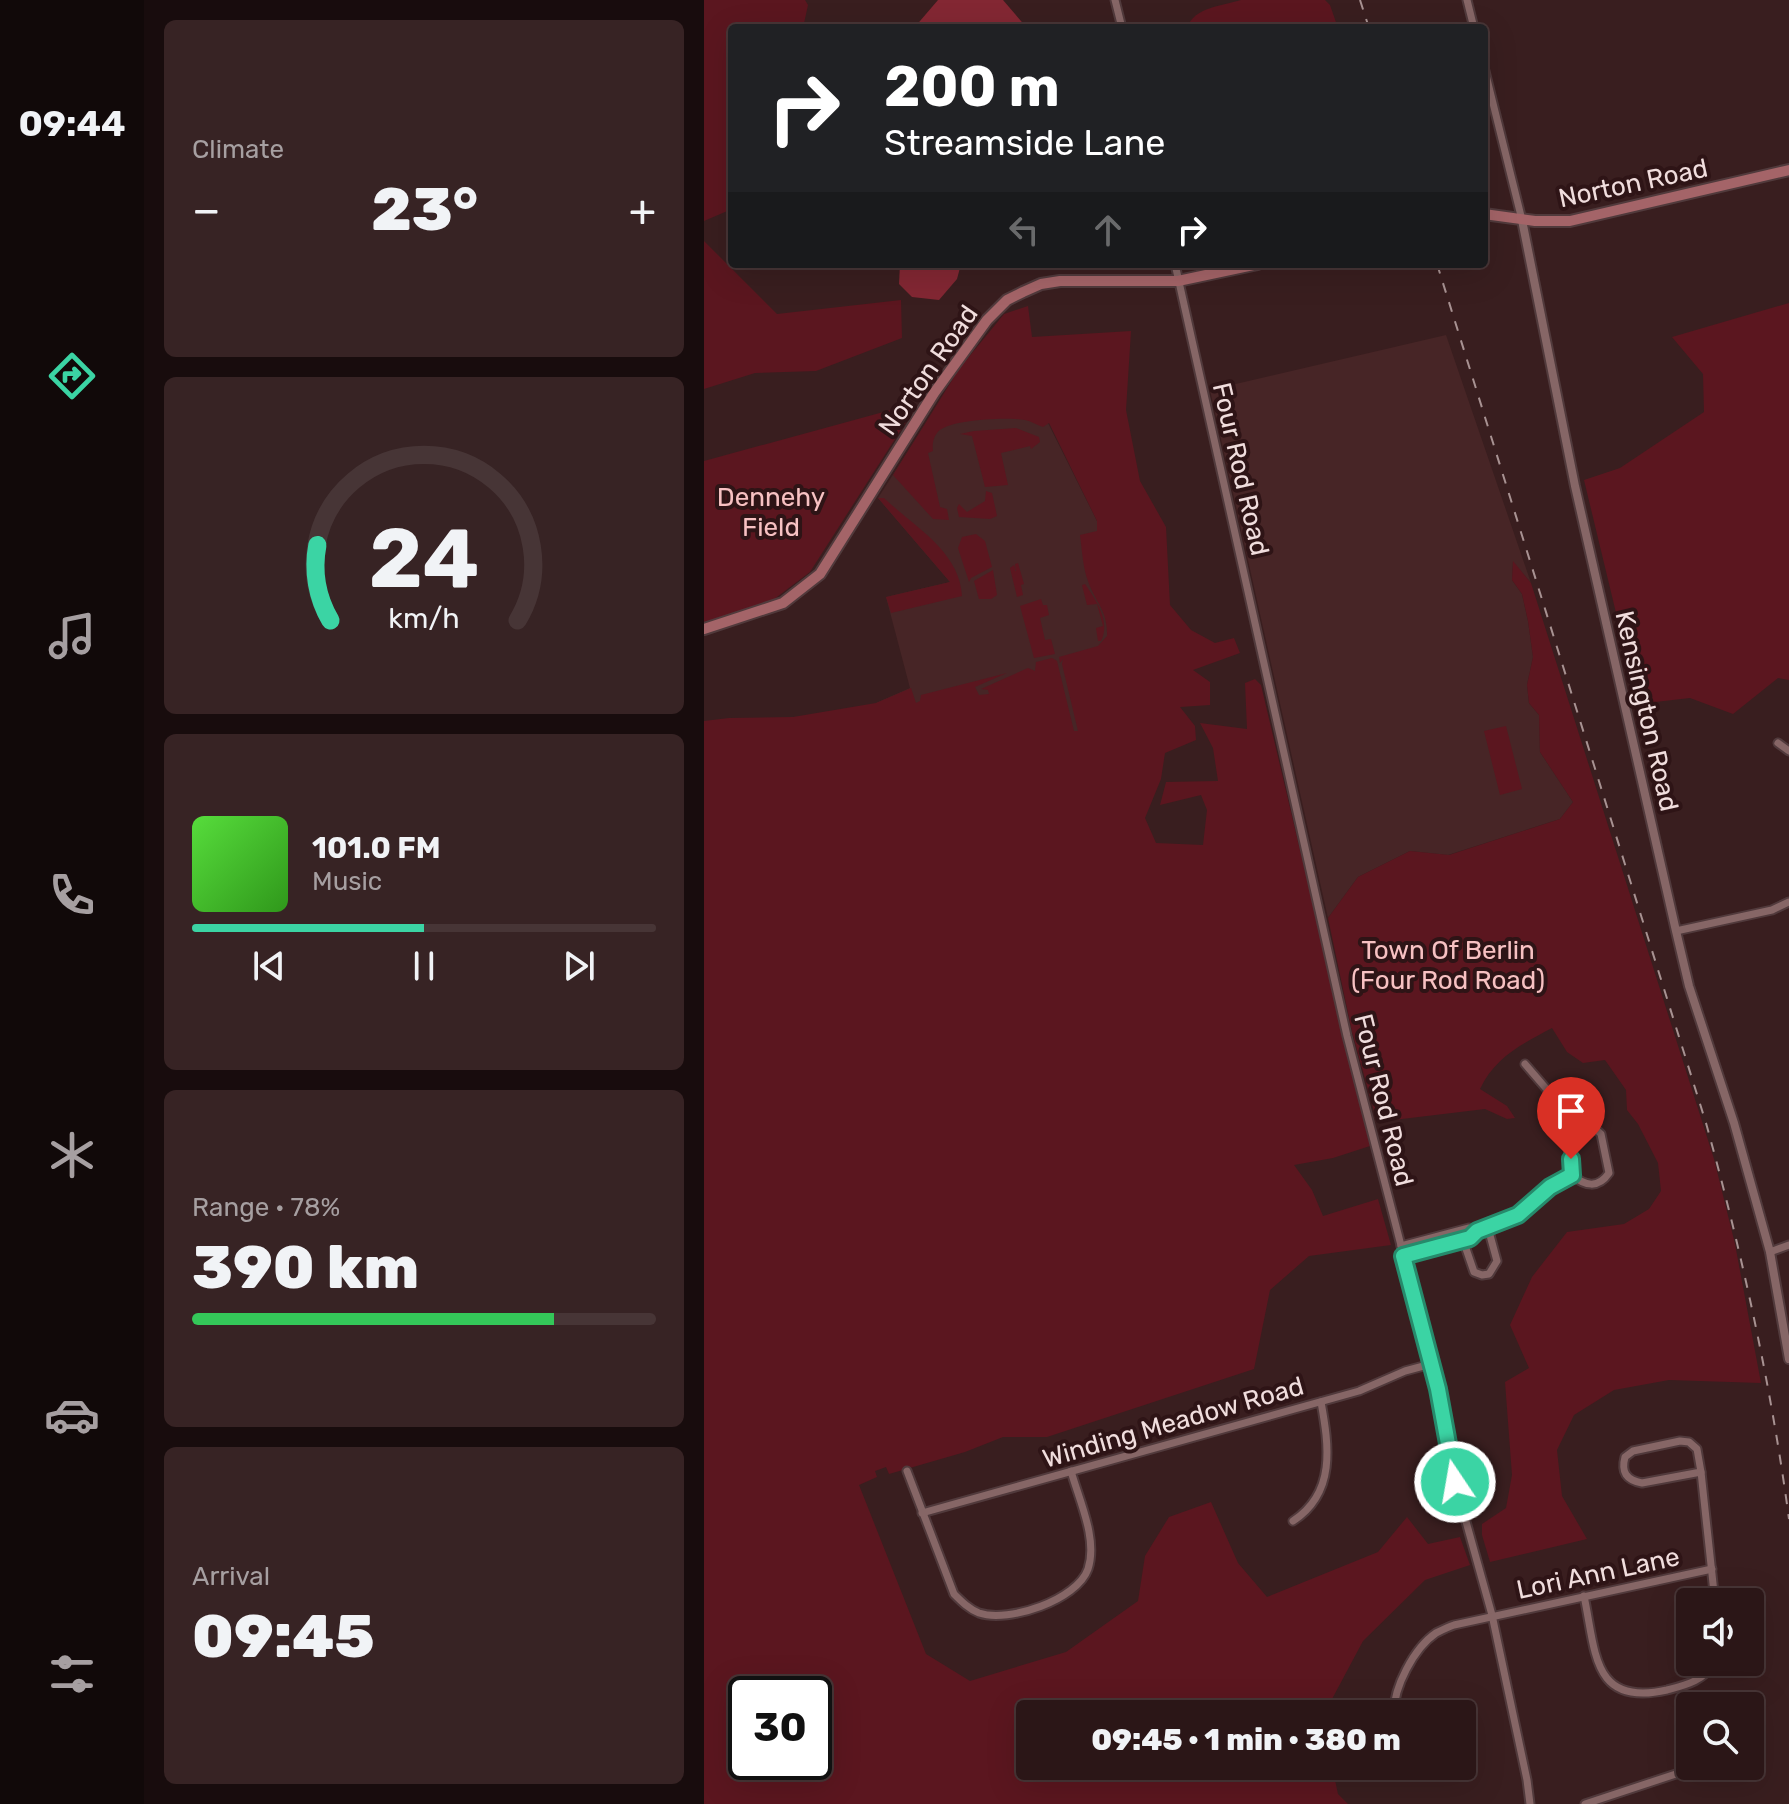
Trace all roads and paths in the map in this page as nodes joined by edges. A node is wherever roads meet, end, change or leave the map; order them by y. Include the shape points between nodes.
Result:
1 (1115, 0) edge
2 (1467, 0) edge
3 (1121, 24) edge
4 (1473, 24) edge
5 (1488, 83) edge
6 (1789, 170) edge
7 (1488, 215) edge
8 (1522, 220) junction
9 (1176, 268) edge
10 (1239, 268) edge
11 (1178, 281) junction
12 (704, 629) edge
13 (1778, 743) dead end
14 (1789, 751) edge
15 (1789, 902) edge
16 (1676, 931) junction
17 (1525, 1064) dead end
18 (1575, 1122) junction
19 (1572, 1175) junction
20 (1488, 1228) junction
21 (1477, 1231) junction
22 (1463, 1240) junction
23 (1789, 1245) edge
24 (1401, 1246) junction
25 (1770, 1252) junction
26 (1403, 1256) junction
27 (1789, 1359) edge
28 (1431, 1364) junction
29 (1321, 1402) junction
30 (907, 1471) dead end
31 (1071, 1471) junction
32 (1701, 1472) junction
33 (922, 1513) junction
34 (1293, 1521) dead end
35 (1712, 1569) junction
36 (1714, 1588) edge
37 (1584, 1596) junction
38 (1492, 1615) junction
39 (1702, 1676) edge
40 (1395, 1700) edge
41 (1676, 1774) edge
42 (1530, 1804) edge
43 (1585, 1804) edge

1 - 3 street
2 - 4 street
5 - 8 street, Kensington Road
6 - 8 main road, Norton Road via 1570,221
7 - 8 main road, Norton Road
8 - 16 street, Kensington Road via 1575,486
9 - 11 street, Four Rod Road
10 - 11 main road, Norton Road
11 - 12 main road, Norton Road via 1060,281 1007,300 934,393 820,574 769,609
11 - 24 street, Four Rod Road via 1347,1036
13 - 14 street
15 - 16 street
16 - 25 street, Kensington Road
17 - 18 street
18 - 19 street via 1566,1138
18 - 19 street via 1587,1121 1601,1134 1609,1173 1595,1185 1584,1185
19 - 20 street via 1518,1215
20 - 21 street
20 - 22 street via 1497,1261 1489,1274 1474,1272
21 - 22 street
21 - 24 street via 1469,1228
22 - 26 street
23 - 25 street
24 - 26 street, Four Rod Road
25 - 27 street, Kensington Road
26 - 28 street, Four Rod Road
28 - 29 street, Winding Meadow Road
28 - 38 street, Four Rod Road via 1455,1482
29 - 31 street, Winding Meadow Road
29 - 34 street via 1328,1456 1325,1476 1317,1498
30 - 33 street
31 - 33 street, Winding Meadow Road
31 - 33 street via 1090,1537 1089,1567 1072,1592 1041,1606 993,1615 965,1605 947,1580
32 - 32 street via 1697,1449 1680,1441 1633,1451 1623,1466 1625,1476 1642,1483
32 - 35 street
35 - 36 street
35 - 37 street, Lori Ann Lane
37 - 38 street, Lori Ann Lane
37 - 39 street via 1598,1663 1614,1687 1640,1695 1686,1686
38 - 40 street, Lori Ann Lane via 1436,1633 1423,1645
38 - 42 street, Four Rod Road
41 - 43 street

